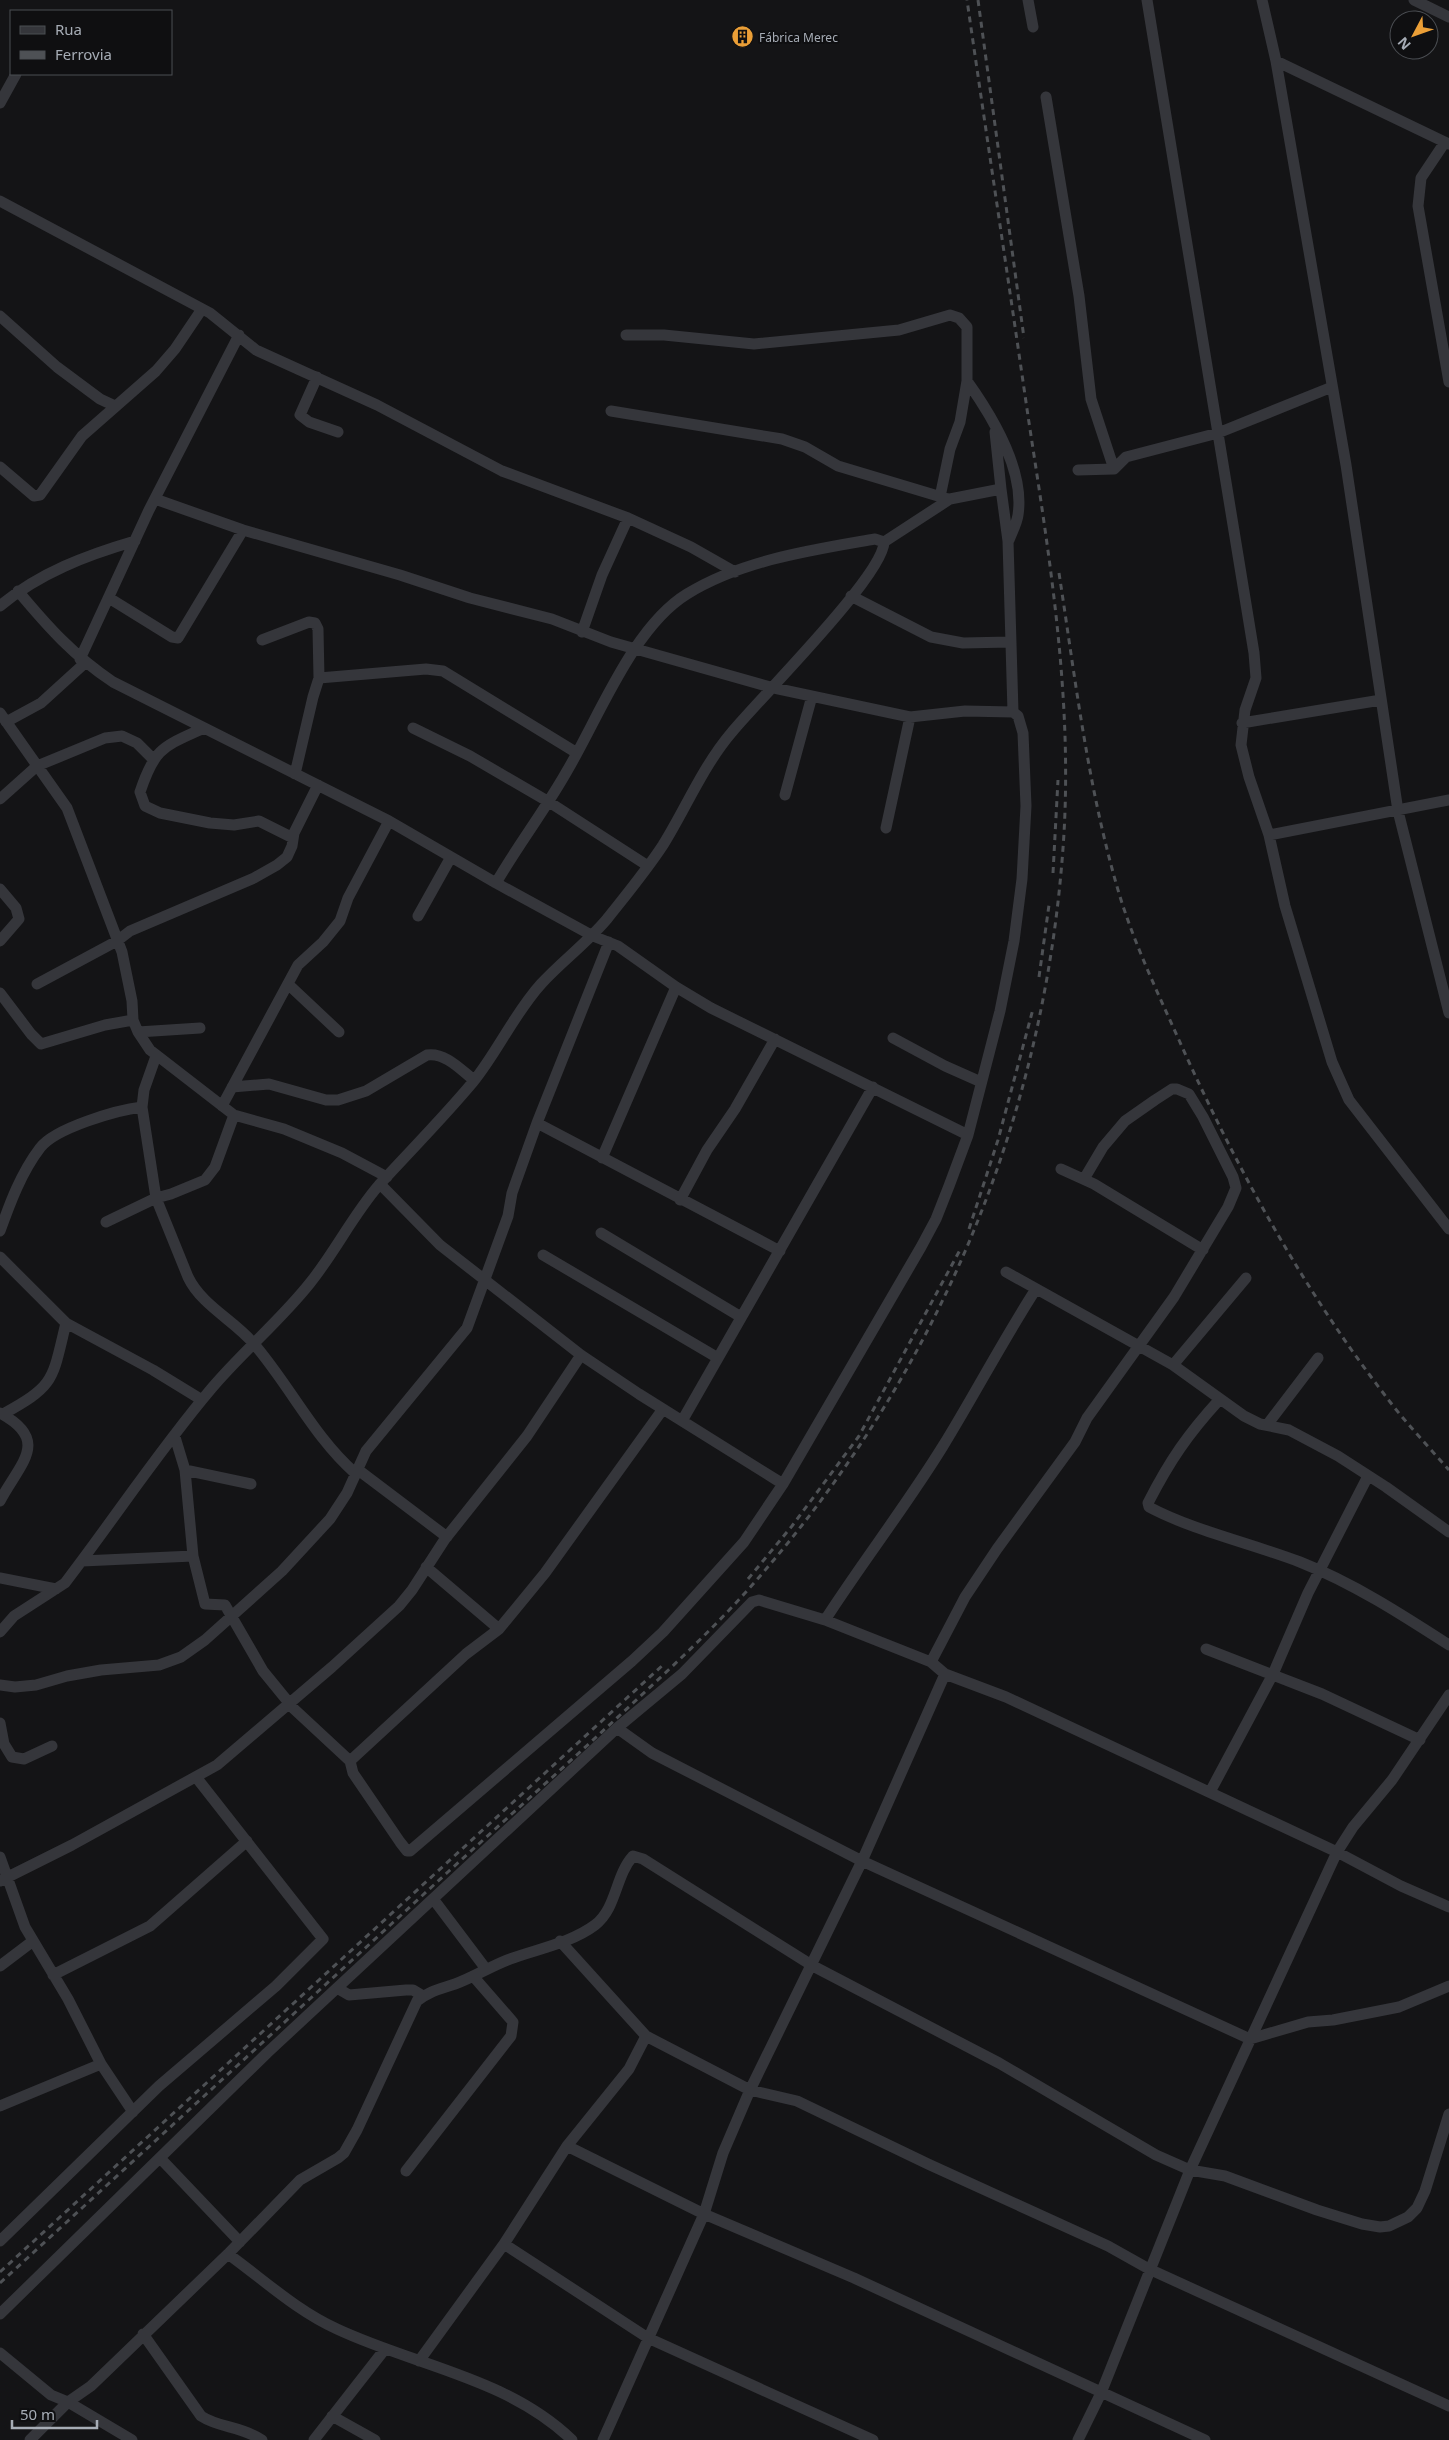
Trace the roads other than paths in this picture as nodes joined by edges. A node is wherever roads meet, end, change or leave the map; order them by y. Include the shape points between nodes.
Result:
1 (1028, 0) edge
2 (1147, 0) edge
3 (1262, 0) edge
4 (1414, 0) edge
5 (1449, 17) edge
6 (1033, 27) dead end
7 (1276, 61) junction
8 (15, 75) edge
9 (1046, 97) dead end
10 (0, 103) edge
11 (1447, 143) edge
12 (0, 201) edge
13 (202, 309) junction
14 (0, 316) edge
15 (239, 335) junction
16 (626, 335) dead end
17 (317, 377) junction
18 (967, 381) junction
19 (1449, 382) edge
20 (1332, 387) junction
21 (115, 406) junction
22 (611, 411) dead end
23 (994, 421) junction
24 (338, 432) dead end
25 (1218, 433) junction
26 (0, 467) edge
27 (1114, 469) junction
28 (1078, 470) dead end
29 (1002, 490) junction
30 (945, 498) junction
31 (155, 499) junction
32 (628, 518) junction
33 (243, 530) junction
34 (135, 540) junction
35 (1008, 541) junction
36 (884, 542) junction
37 (735, 572) junction
38 (18, 591) junction
39 (851, 596) junction
40 (109, 598) junction
41 (0, 606) edge
42 (582, 632) junction
43 (262, 640) dead end
44 (1010, 642) junction
45 (634, 648) junction
46 (82, 661) junction
47 (320, 678) junction
48 (774, 688) junction
49 (812, 696) junction
50 (1381, 700) junction
51 (1013, 712) junction
52 (910, 717) junction
53 (3, 718) edge
54 (1242, 723) junction
55 (204, 728) junction
56 (413, 728) dead end
57 (577, 753) junction
58 (154, 759) junction
59 (37, 766) junction
60 (295, 774) junction
61 (318, 785) junction
62 (785, 795) dead end
63 (0, 799) edge
64 (1449, 800) edge
65 (549, 802) junction
66 (1398, 811) junction
67 (389, 821) junction
68 (886, 828) dead end
69 (1268, 834) junction
70 (294, 838) junction
71 (451, 857) junction
72 (648, 866) junction
73 (496, 883) junction
74 (0, 889) edge
75 (418, 916) dead end
76 (593, 936) junction
77 (0, 941) edge
78 (117, 941) junction
79 (609, 942) junction
80 (37, 984) dead end
81 (289, 985) junction
82 (676, 987) junction
83 (1, 995) edge
84 (1449, 1013) edge
85 (133, 1020) junction
86 (200, 1028) dead end
87 (138, 1032) junction
88 (339, 1032) dead end
89 (893, 1038) dead end
90 (775, 1039) junction
91 (156, 1056) junction
92 (474, 1080) junction
93 (981, 1082) junction
94 (232, 1087) junction
95 (873, 1088) junction
96 (222, 1106) junction
97 (142, 1107) junction
98 (234, 1115) junction
99 (537, 1123) junction
100 (968, 1135) junction
101 (602, 1158) junction
102 (1062, 1169) dead end
103 (1084, 1179) junction
104 (384, 1181) junction
105 (156, 1198) junction
106 (680, 1200) junction
107 (106, 1222) dead end
108 (1449, 1229) edge
109 (0, 1232) edge
110 (602, 1233) dead end
111 (1203, 1250) junction
112 (780, 1252) junction
113 (543, 1255) dead end
114 (0, 1257) edge
115 (1006, 1272) dead end
116 (1246, 1278) dead end
117 (485, 1280) junction
118 (1036, 1289) junction
119 (741, 1317) junction
120 (66, 1323) junction
121 (254, 1344) junction
122 (1139, 1346) junction
123 (581, 1355) junction
124 (718, 1358) junction
125 (1318, 1358) dead end
126 (1173, 1365) junction
127 (1220, 1398) junction
128 (202, 1400) junction
129 (663, 1409) junction
130 (1, 1413) edge
131 (682, 1421) junction
132 (1267, 1425) junction
133 (175, 1437) junction
134 (185, 1470) junction
135 (356, 1471) junction
136 (1368, 1476) junction
137 (252, 1484) dead end
138 (783, 1484) junction
139 (0, 1501) edge
140 (1449, 1532) edge
141 (447, 1537) junction
142 (193, 1556) junction
143 (82, 1561) junction
144 (426, 1567) junction
145 (1319, 1571) junction
146 (0, 1578) edge
147 (56, 1589) junction
148 (231, 1615) junction
149 (825, 1620) junction
150 (499, 1629) junction
151 (0, 1632) edge
152 (1449, 1645) edge
153 (1206, 1649) dead end
154 (931, 1662) junction
155 (946, 1674) junction
156 (1274, 1674) junction
157 (0, 1685) edge
158 (1448, 1698) edge
159 (290, 1704) junction
160 (0, 1723) edge
161 (618, 1728) junction
162 (1420, 1740) junction
163 (52, 1746) dead end
164 (350, 1761) junction
165 (196, 1777) junction
166 (1210, 1792) junction
167 (247, 1841) junction
168 (1337, 1852) junction
169 (0, 1857) edge
170 (862, 1861) junction
171 (4, 1878) edge
172 (434, 1900) junction
173 (1449, 1907) edge
174 (33, 1941) junction
175 (560, 1941) junction
176 (0, 1966) edge
177 (813, 1966) junction
178 (486, 1969) junction
179 (53, 1975) junction
180 (473, 1976) junction
181 (1449, 1986) edge
182 (337, 1988) junction
183 (423, 1996) junction
184 (646, 2036) junction
185 (1250, 2039) junction
186 (101, 2064) junction
187 (750, 2090) junction
188 (0, 2106) edge
189 (133, 2112) junction
190 (1449, 2114) edge
191 (567, 2146) junction
192 (161, 2158) junction
193 (1190, 2170) junction
194 (406, 2171) dead end
195 (704, 2214) junction
196 (0, 2241) edge
197 (240, 2242) junction
198 (504, 2244) junction
199 (228, 2254) junction
200 (1149, 2269) junction
201 (0, 2314) edge
202 (144, 2334) junction
203 (648, 2338) junction
204 (385, 2349) junction
205 (0, 2353) edge
206 (419, 2361) junction
207 (1100, 2393) junction
208 (68, 2402) junction
209 (1449, 2406) edge
210 (332, 2416) junction
211 (114, 2436) edge
212 (30, 2440) edge
213 (132, 2440) edge
214 (262, 2440) edge
215 (314, 2440) edge
216 (375, 2440) edge
217 (572, 2440) edge
218 (603, 2440) edge
219 (873, 2440) edge
220 (1078, 2440) edge
221 (1205, 2440) edge

1 - 6 street
2 - 25 street
3 - 7 street
4 - 5 street
7 - 11 street
7 - 20 street
8 - 10 street
9 - 27 street via 1079,296 1091,399
11 - 19 street via 1420,178 1418,206
12 - 13 street
13 - 15 street
13 - 21 street via 156,371
14 - 21 street via 57,368
15 - 17 street via 256,350
15 - 31 street
16 - 18 street via 664,335 754,344 899,330 950,315 960,318 967,328
17 - 24 street via 300,415 309,422
17 - 32 street via 378,405 502,471
18 - 23 street
18 - 30 street via 960,422 950,449
20 - 25 street
20 - 50 street
21 - 26 street via 82,436 40,495 34,496
22 - 30 street via 782,439 805,447 838,466
23 - 29 street
23 - 35 street via 1008,453 1020,504
25 - 27 street via 1126,456
25 - 54 street via 1256,678
27 - 28 street
29 - 30 street
29 - 35 street
30 - 36 street
31 - 33 street
31 - 34 street
32 - 37 street
32 - 42 street via 602,575
33 - 40 street via 178,638
33 - 42 street via 392,572 470,598 552,619
34 - 38 street via 68,564
34 - 40 street
35 - 44 street
36 - 37 street via 875,539 818,549
36 - 39 street via 884,551
37 - 45 street via 685,595 663,613
38 - 41 street
38 - 46 street
39 - 44 street via 931,637 963,643
39 - 48 street
40 - 46 street
42 - 45 street
43 - 47 street via 302,624 314,623 318,629
44 - 51 street
45 - 48 street
45 - 57 street
46 - 53 street via 42,703
46 - 55 street via 113,682
47 - 57 street via 426,669 443,671
47 - 60 street
48 - 49 street
48 - 72 street via 710,760
49 - 52 street
49 - 62 street
50 - 54 street
50 - 66 street
51 - 52 street via 965,711
51 - 93 street via 1018,716 1023,733 1024,751 1026,806 1022,878 1000,1011
52 - 68 street
53 - 59 street
54 - 69 street via 1240,745
55 - 58 street via 166,746
55 - 60 street
56 - 65 street via 470,756
57 - 65 street
58 - 59 street via 137,743 122,736 105,738
58 - 70 street via 140,792 145,806 153,811 210,824 259,821
59 - 63 street
59 - 78 street via 67,808
60 - 61 street
61 - 67 street
61 - 70 street
64 - 66 street
65 - 72 street
65 - 73 street
66 - 69 street
66 - 84 street
67 - 71 street
67 - 81 street via 348,898 340,921 298,966
69 - 108 street via 1285,906 1332,1062 1349,1100
70 - 78 street via 287,857 277,865 130,931
71 - 73 street
71 - 75 street
72 - 76 street
73 - 76 street
74 - 77 street via 16,908 19,919
76 - 79 street
76 - 92 street via 543,982 520,1010
78 - 80 street
78 - 85 street via 126,969
79 - 82 street
79 - 99 street
81 - 88 street
81 - 94 street
82 - 90 street
82 - 101 street
83 - 85 street via 42,1044
85 - 87 street
86 - 87 street
87 - 91 street
89 - 93 street
90 - 95 street
90 - 106 street
91 - 96 street
91 - 97 street via 144,1090
92 - 94 street via 450,1061 432,1054 366,1091 338,1100 326,1100 268,1084
92 - 104 street
93 - 100 street
94 - 96 street
95 - 100 street
95 - 112 street
96 - 98 street
97 - 105 street
97 - 109 street via 115,1112 49,1140 40,1148 18,1185
98 - 104 street via 284,1129 342,1153
98 - 105 street via 212,1174 205,1180
99 - 101 street
99 - 117 street
100 - 138 street via 936,1219
101 - 106 street
102 - 103 street
103 - 111 street
103 - 111 street via 1117,1128 1134,1113 1172,1089 1186,1091 1203,1117 1236,1188
104 - 117 street via 440,1245
104 - 121 street via 312,1281
105 - 107 street
105 - 121 street via 193,1288
106 - 112 street
110 - 119 street
111 - 122 street
112 - 119 street
113 - 124 street
114 - 120 street
115 - 118 street
116 - 126 street
117 - 123 street
117 - 135 street via 468,1328 380,1432
118 - 122 street
118 - 149 street via 903,1509
119 - 124 street
120 - 128 street
120 - 130 street via 52,1378 31,1399
121 - 128 street
121 - 135 street via 319,1432
122 - 126 street
122 - 154 street via 965,1597
123 - 129 street
123 - 141 street via 527,1436
124 - 131 street
125 - 132 street
126 - 127 street
127 - 132 street via 1244,1416
127 - 145 street via 1168,1463 1148,1503 1149,1507
128 - 133 street
129 - 131 street
129 - 150 street via 545,1573
130 - 139 street via 20,1427 29,1445
131 - 138 street
132 - 136 street via 1289,1430
133 - 134 street
133 - 143 street via 118,1508
134 - 137 street
134 - 142 street
135 - 141 street
135 - 148 street via 330,1520 282,1571
136 - 140 street
136 - 145 street
138 - 164 street via 744,1542 663,1632 410,1851 400,1842 352,1773
141 - 144 street
142 - 143 street
142 - 148 street via 205,1604 222,1604
143 - 147 street via 65,1583
144 - 150 street
144 - 159 street via 399,1606
145 - 152 street via 1356,1586
145 - 156 street
146 - 147 street
147 - 151 street via 14,1616
148 - 157 street via 204,1640 171,1662 101,1670 36,1685
148 - 159 street via 253,1656
149 - 154 street
149 - 161 street via 768,1602 752,1602 682,1674
150 - 164 street via 466,1654
153 - 156 street
154 - 155 street
155 - 166 street via 1006,1698
155 - 170 street
156 - 162 street
156 - 166 street
158 - 162 street
159 - 164 street
159 - 165 street via 218,1765
160 - 163 street via 4,1744 12,1757 24,1759
161 - 170 street via 652,1753
161 - 172 street
162 - 168 street
165 - 167 street
165 - 171 street
166 - 168 street
167 - 179 street via 150,1926
167 - 189 street via 323,1939 276,1986
168 - 173 street
168 - 185 street
169 - 171 street
170 - 177 street
170 - 185 street
171 - 174 street
172 - 178 street
172 - 182 street
174 - 176 street
174 - 179 street
175 - 177 street via 596,1925 606,1914 622,1874 636,1856
175 - 178 street
175 - 184 street
177 - 187 street
177 - 193 street via 999,2062 1156,2155
178 - 180 street
179 - 186 street
180 - 183 street
180 - 194 street via 513,2022 511,2036
181 - 185 street via 1399,2007 1308,2022
182 - 183 street via 349,1995 413,1990
182 - 192 street
183 - 197 street via 408,2017 344,2153 300,2180
184 - 187 street
184 - 191 street via 629,2069
185 - 193 street
186 - 188 street
186 - 189 street
187 - 195 street
187 - 200 street via 797,2101 1108,2246
189 - 196 street
190 - 193 street via 1438,2156 1416,2208 1408,2218 1389,2226 1362,2224 1225,2176
191 - 195 street
191 - 198 street
192 - 197 street
192 - 201 street
193 - 200 street
195 - 203 street
195 - 207 street via 854,2278
197 - 199 street
198 - 203 street
198 - 206 street
199 - 202 street
199 - 204 street via 317,2320
200 - 207 street
200 - 209 street
202 - 208 street via 91,2386
202 - 214 street via 201,2416 208,2421 238,2427
203 - 218 street
203 - 219 street
204 - 206 street
204 - 210 street
205 - 208 street via 52,2395
206 - 217 street via 486,2384 558,2426
207 - 220 street
207 - 221 street
208 - 211 street
208 - 212 street
210 - 215 street
210 - 216 street
211 - 213 street

